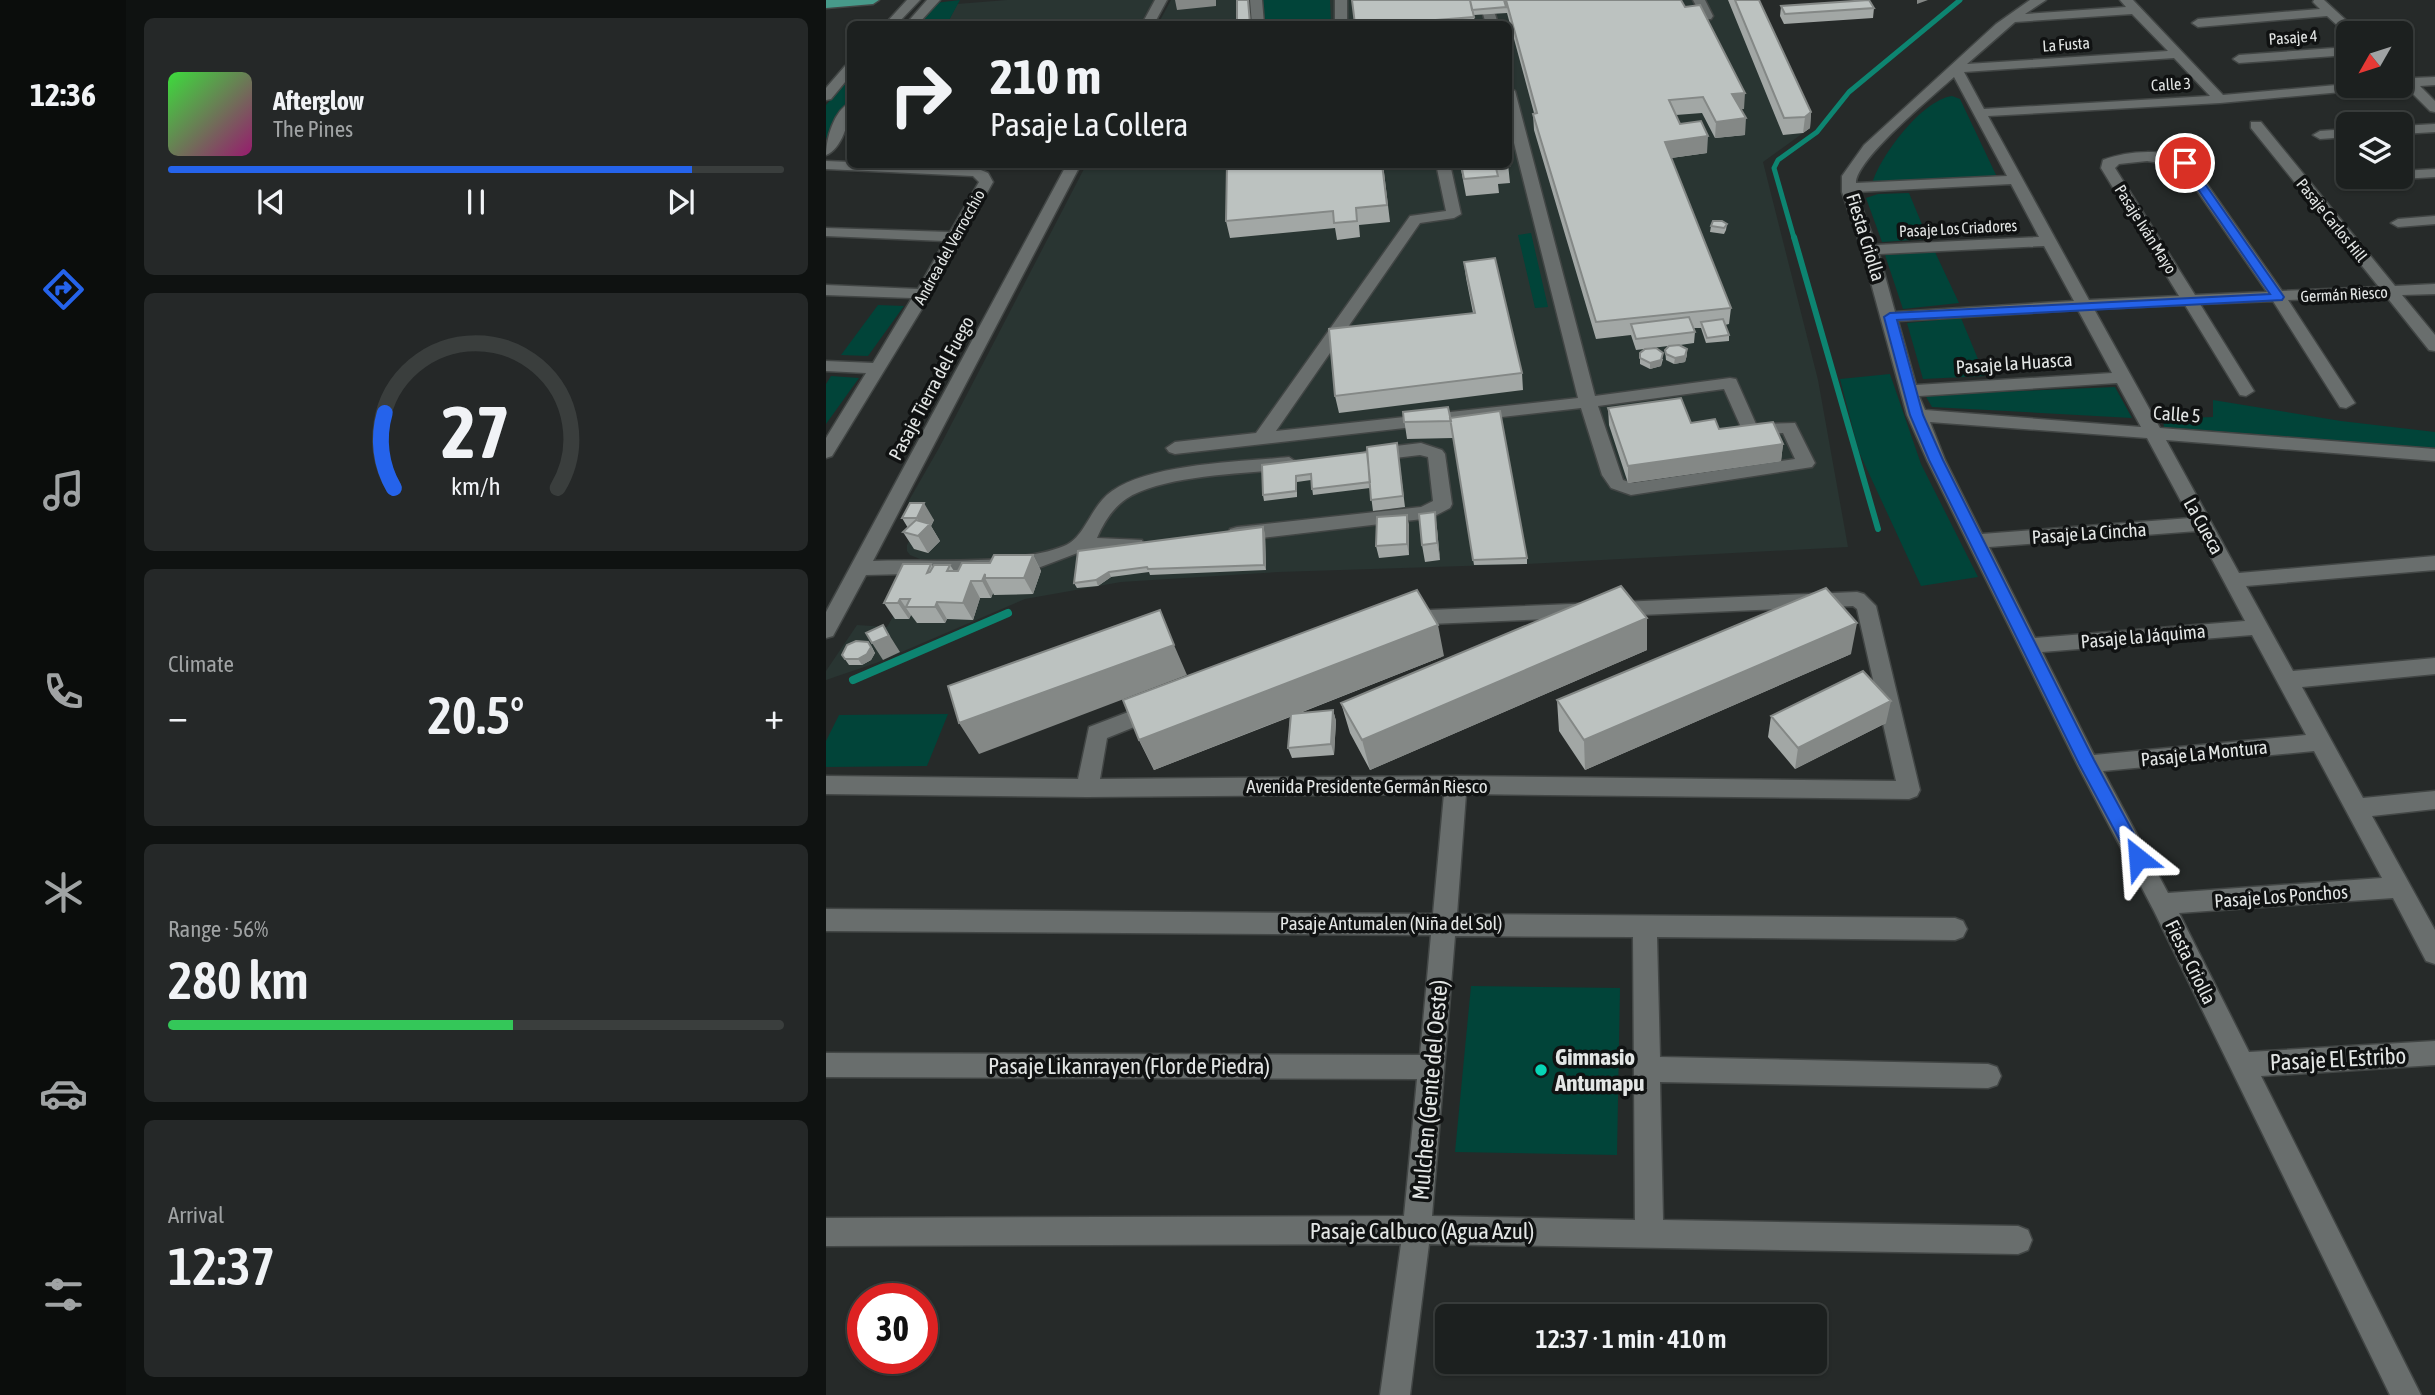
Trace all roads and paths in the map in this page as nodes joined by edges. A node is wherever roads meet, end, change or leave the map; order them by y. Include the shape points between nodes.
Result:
1 (873, 0) edge
2 (914, 0) edge
3 (934, 0) edge
4 (1161, 0) edge
5 (1256, 0) edge
6 (1341, 0) edge
7 (1699, 0) edge
8 (2040, 0) edge
9 (2317, 0) edge
10 (2055, 1) edge
11 (826, 4) edge
12 (2130, 5) edge
13 (2330, 12) junction
14 (2077, 14) junction
15 (1707, 16) edge
16 (2014, 18) junction
17 (894, 21) edge
18 (915, 21) edge
19 (1150, 21) edge
20 (1258, 21) edge
21 (1341, 21) edge
22 (2340, 21) edge
23 (2198, 23) dead end
24 (2336, 52) edge
25 (2179, 54) junction
26 (2239, 59) dead end
27 (1956, 69) junction
28 (847, 72) edge
29 (2413, 80) edge
30 (2435, 80) edge
31 (2413, 88) edge
32 (2336, 89) edge
33 (1931, 91) junction
34 (826, 96) edge
35 (2220, 99) junction
36 (1975, 106) junction
37 (1512, 107) edge
38 (2435, 108) edge
39 (847, 112) edge
40 (2256, 125) dead end
41 (2435, 128) edge
42 (2413, 129) edge
43 (2336, 134) edge
44 (2320, 135) dead end
45 (826, 151) edge
46 (826, 165) edge
47 (847, 166) edge
48 (884, 168) edge
49 (1072, 168) edge
50 (1444, 168) edge
51 (2435, 173) edge
52 (2413, 174) edge
53 (2015, 180) junction
54 (1849, 182) junction
55 (2435, 220) edge
56 (2399, 223) dead end
57 (826, 232) edge
58 (955, 237) junction
59 (2048, 241) junction
60 (1870, 250) junction
61 (2435, 289) edge
62 (826, 290) edge
63 (2389, 292) junction
64 (923, 294) junction
65 (2278, 297) junction
66 (2192, 301) junction
67 (2084, 307) junction
68 (1890, 317) junction
69 (2435, 346) edge
70 (826, 366) edge
71 (877, 368) junction
72 (2123, 377) junction
73 (1909, 391) junction
74 (2246, 391) dead end
75 (1588, 402) junction
76 (2346, 403) dead end
77 (1916, 415) junction
78 (2154, 433) junction
79 (1262, 439) junction
80 (1175, 448) dead end
81 (827, 450) edge
82 (2435, 455) edge
83 (1353, 456) edge
84 (1311, 461) edge
85 (2203, 524) junction
86 (1220, 536) edge
87 (1975, 541) junction
88 (1086, 542) junction
89 (1153, 543) edge
90 (2435, 563) edge
91 (859, 568) junction
92 (2234, 580) junction
93 (1385, 619) edge
94 (2258, 627) junction
95 (826, 631) edge
96 (2028, 646) junction
97 (2435, 666) edge
98 (2287, 680) junction
99 (1172, 702) edge
100 (2320, 741) junction
101 (2088, 764) junction
102 (826, 785) edge
103 (1456, 785) junction
104 (1087, 788) junction
105 (2435, 800) edge
106 (2357, 808) junction
107 (2400, 887) junction
108 (2162, 904) junction
109 (826, 920) edge
110 (1445, 923) junction
111 (1645, 926) junction
112 (1955, 929) dead end
113 (2435, 953) edge
114 (2435, 1054) edge
115 (826, 1065) edge
116 (2241, 1065) junction
117 (1431, 1067) junction
118 (1647, 1069) junction
119 (1988, 1076) dead end
120 (1418, 1230) junction
121 (826, 1232) edge
122 (1649, 1234) junction
123 (2018, 1240) dead end
124 (1395, 1395) edge
125 (2406, 1395) edge

1 - 11 main road
2 - 17 street
3 - 18 street
4 - 19 street
5 - 20 street
6 - 21 street
7 - 15 street
8 - 16 street via 2027,4
9 - 13 street
10 - 14 street
12 - 14 street
12 - 25 street
13 - 22 street
13 - 23 street
14 - 16 street
16 - 27 street
24 - 26 street, Pasaje 4
25 - 27 street, La Fusta
25 - 35 street
27 - 33 street
27 - 36 street, La Cueca
28 - 34 street
29 - 30 street
31 - 38 street
32 - 35 street, Calle 3
33 - 36 street via 1956,93
33 - 54 street via 1869,148
35 - 36 street, Calle 3
36 - 53 street, La Cueca
37 - 75 street
39 - 45 street
40 - 63 street, Pasaje Carlos Hill
41 - 42 street
43 - 44 street
46 - 47 street, Andrea del Verrocchio
48 - 58 street, Andrea del Verrocchio via 980,173 986,182
49 - 91 street, Pasaje Tierra del Fuego
50 - 79 street via 1454,214 1415,219
51 - 52 street
53 - 54 street
53 - 59 street, La Cueca
54 - 60 street, Fiesta Criolla
55 - 56 street
57 - 58 street
58 - 64 street, Andrea del Verrocchio
59 - 60 street, Pasaje Los Criadores
59 - 67 street, La Cueca
60 - 68 street, Fiesta Criolla
61 - 63 street, Germán Riesco
62 - 64 street
63 - 65 street, Germán Riesco
63 - 69 street, Pasaje Carlos Hill
64 - 71 street, Andrea del Verrocchio
65 - 66 street, Germán Riesco
65 - 66 street, Pasaje Iván Mayo via 2185,163 2178,159 2108,163
65 - 76 street
66 - 67 street, Germán Riesco
66 - 74 street, Pasaje Iván Mayo
67 - 68 street, Germán Riesco
67 - 72 street, La Cueca
68 - 73 street, Fiesta Criolla
70 - 71 street
71 - 81 street, Andrea del Verrocchio
72 - 73 street, Pasaje la Huasca
72 - 78 street, La Cueca
73 - 77 street, Fiesta Criolla
75 - 75 street via 1611,475 1617,484 1631,489 1807,463 1789,427 1750,430 1730,383
75 - 79 street
77 - 78 street, Calle 5
77 - 87 street, Fiesta Criolla
78 - 82 street, Calle 5
78 - 85 street, La Cueca
79 - 80 street
83 - 86 street via 1430,450 1436,454 1443,504 1424,513
84 - 88 street via 1160,478 1132,486 1101,509
85 - 87 street, Pasaje La Cincha
85 - 92 street, La Cueca
87 - 96 street, Fiesta Criolla
88 - 89 street via 1112,547
88 - 91 street via 1030,564
90 - 92 street
91 - 95 street, Pasaje Tierra del Fuego
92 - 94 street, La Cueca
93 - 103 street, Avenida Presidente Germán Riesco via 1857,599 1866,606 1909,790
94 - 96 street, Pasaje la Jáquima
94 - 98 street, La Cueca
96 - 101 street, Fiesta Criolla
97 - 98 street
98 - 100 street, La Cueca
99 - 104 street via 1097,733
100 - 101 street, Pasaje La Montura
100 - 106 street, La Cueca
101 - 108 street, Fiesta Criolla
102 - 104 street, Avenida Presidente Germán Riesco
103 - 104 street, Avenida Presidente Germán Riesco
103 - 110 street, Mulchen (Gente del Oeste)
105 - 106 street
106 - 107 street, La Cueca
107 - 108 street, Pasaje Los Ponchos
107 - 113 street, La Cueca
108 - 116 street, Fiesta Criolla
109 - 110 street, Pasaje Antumalen (Niña del Sol)
110 - 111 street, Pasaje Antumalen (Niña del Sol)
110 - 117 street, Mulchen (Gente del Oeste)
111 - 112 street, Pasaje Antumalen (Niña del Sol)
111 - 118 street
114 - 116 street, Pasaje El Estribo
115 - 117 street, Pasaje Likanrayen (Flor de Piedra)
116 - 125 street, Fiesta Criolla
117 - 120 street, Mulchen (Gente del Oeste)
118 - 119 street
118 - 122 street
120 - 121 street, Pasaje Calbuco (Agua Azul)
120 - 122 street, Pasaje Calbuco (Agua Azul)
120 - 124 street, Mulchen (Gente del Oeste)
122 - 123 street, Pasaje Calbuco (Agua Azul)

